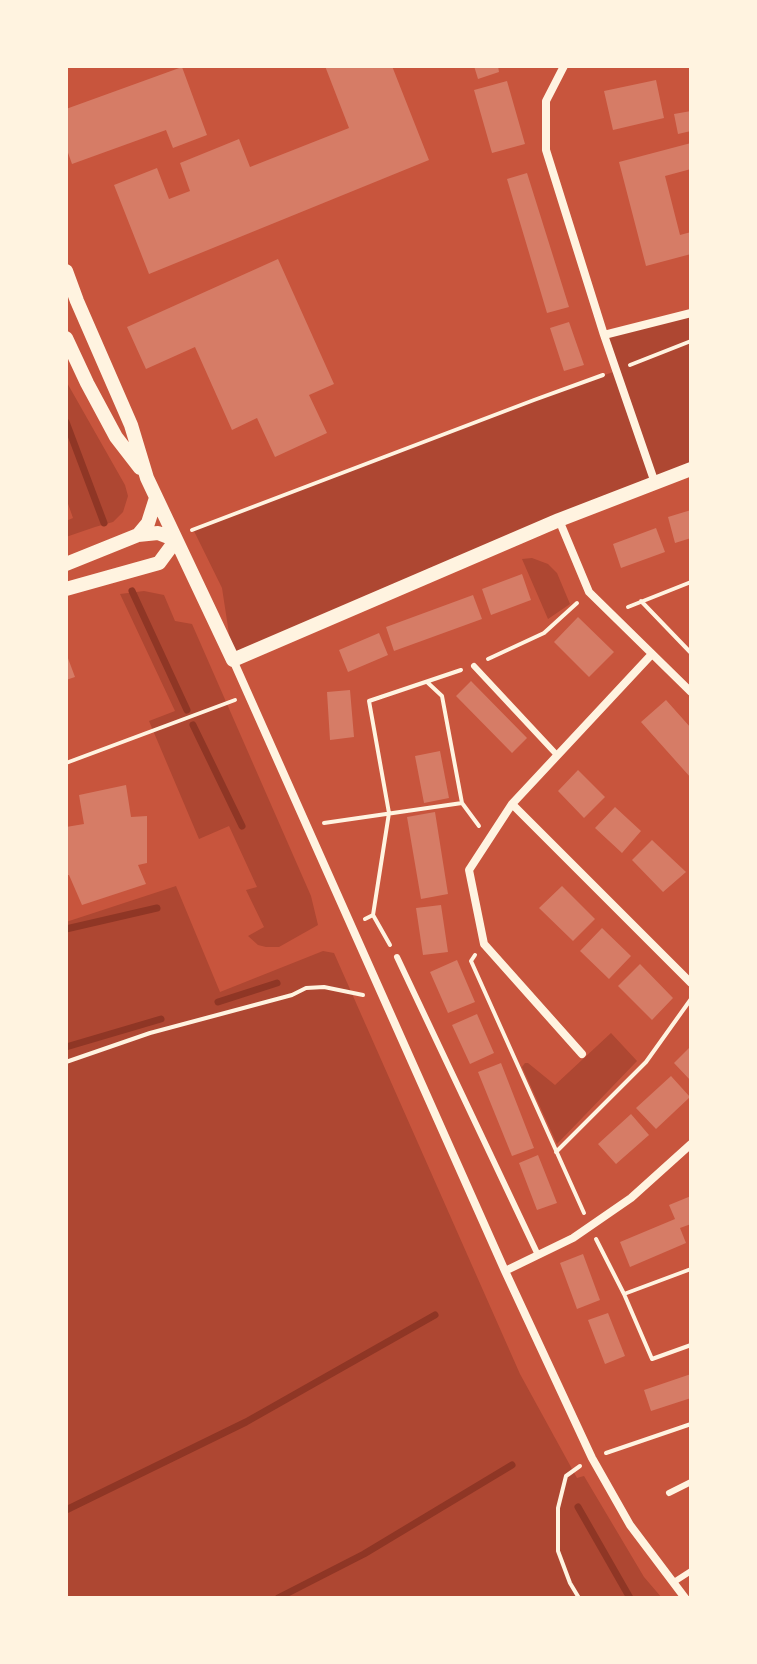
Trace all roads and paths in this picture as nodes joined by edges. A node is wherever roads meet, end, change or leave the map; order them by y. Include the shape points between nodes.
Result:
1 (564, 66) edge
2 (66, 271) edge
3 (71, 303) edge
4 (691, 313) edge
5 (604, 335) junction
6 (66, 338) edge
7 (691, 341) edge
8 (617, 370) junction
9 (691, 469) edge
10 (147, 478) junction
11 (655, 483) junction
12 (156, 498) junction
13 (559, 520) junction
14 (190, 531) dead end
15 (138, 535) junction
16 (176, 540) junction
17 (159, 563) junction
18 (66, 564) edge
19 (191, 573) junction
20 (691, 582) edge
21 (66, 589) edge
22 (589, 592) junction
23 (641, 601) junction
24 (611, 614) junction
25 (691, 653) edge
26 (652, 654) junction
27 (233, 660) junction
28 (474, 666) junction
29 (427, 682) junction
30 (691, 692) edge
31 (248, 695) junction
32 (557, 755) junction
33 (66, 763) edge
34 (462, 803) junction
35 (512, 804) junction
36 (389, 813) junction
37 (306, 826) junction
38 (488, 840) junction
39 (373, 915) junction
40 (351, 928) junction
41 (484, 944) junction
42 (397, 957) joint
43 (691, 983) edge
44 (384, 999) junction
45 (691, 999) edge
46 (582, 1054) dead end
47 (66, 1062) edge
48 (691, 1144) edge
49 (556, 1152) junction
50 (590, 1226) junction
51 (538, 1255) junction
52 (691, 1269) edge
53 (505, 1271) junction
54 (624, 1294) junction
55 (691, 1345) edge
56 (691, 1424) edge
57 (592, 1458) junction
58 (691, 1482) edge
59 (669, 1493) dead end
60 (691, 1571) edge
61 (674, 1582) junction
62 (579, 1598) edge
63 (685, 1598) edge

1 - 5 street via 546,101 546,150
2 - 3 street
3 - 10 street via 131,425
4 - 5 street
5 - 8 street
6 - 10 street via 116,437
7 - 8 path
8 - 11 street
8 - 14 path
9 - 11 street
10 - 12 street
11 - 13 street
12 - 15 street
12 - 16 street
13 - 22 street
13 - 27 street
15 - 16 street via 158,533
15 - 18 street
16 - 17 street
16 - 19 street
17 - 19 street
17 - 21 street
19 - 27 street
20 - 23 path
22 - 24 street
22 - 28 path via 544,633
23 - 24 path
23 - 25 path
24 - 26 street
26 - 30 street
26 - 32 street
27 - 31 street
28 - 29 path
28 - 32 lane
29 - 34 path via 442,696
29 - 36 path via 369,701
31 - 33 path
31 - 37 street
32 - 35 street
34 - 36 path
34 - 38 path
35 - 38 street
35 - 43 street
36 - 37 path
36 - 39 path
37 - 40 street
38 - 41 street via 469,870
39 - 40 path
39 - 42 path
40 - 44 street
41 - 46 street
41 - 49 path via 471,961
42 - 51 lane
44 - 47 path via 306,988
44 - 53 street
45 - 49 path via 646,1062
48 - 50 street via 631,1198
49 - 50 path
50 - 51 street
50 - 54 path
51 - 53 street
52 - 54 path
53 - 57 street
54 - 55 path via 652,1359
56 - 57 path
57 - 61 street via 630,1525
57 - 62 path via 566,1476 558,1508 558,1551
58 - 59 lane
60 - 61 lane
61 - 63 street

